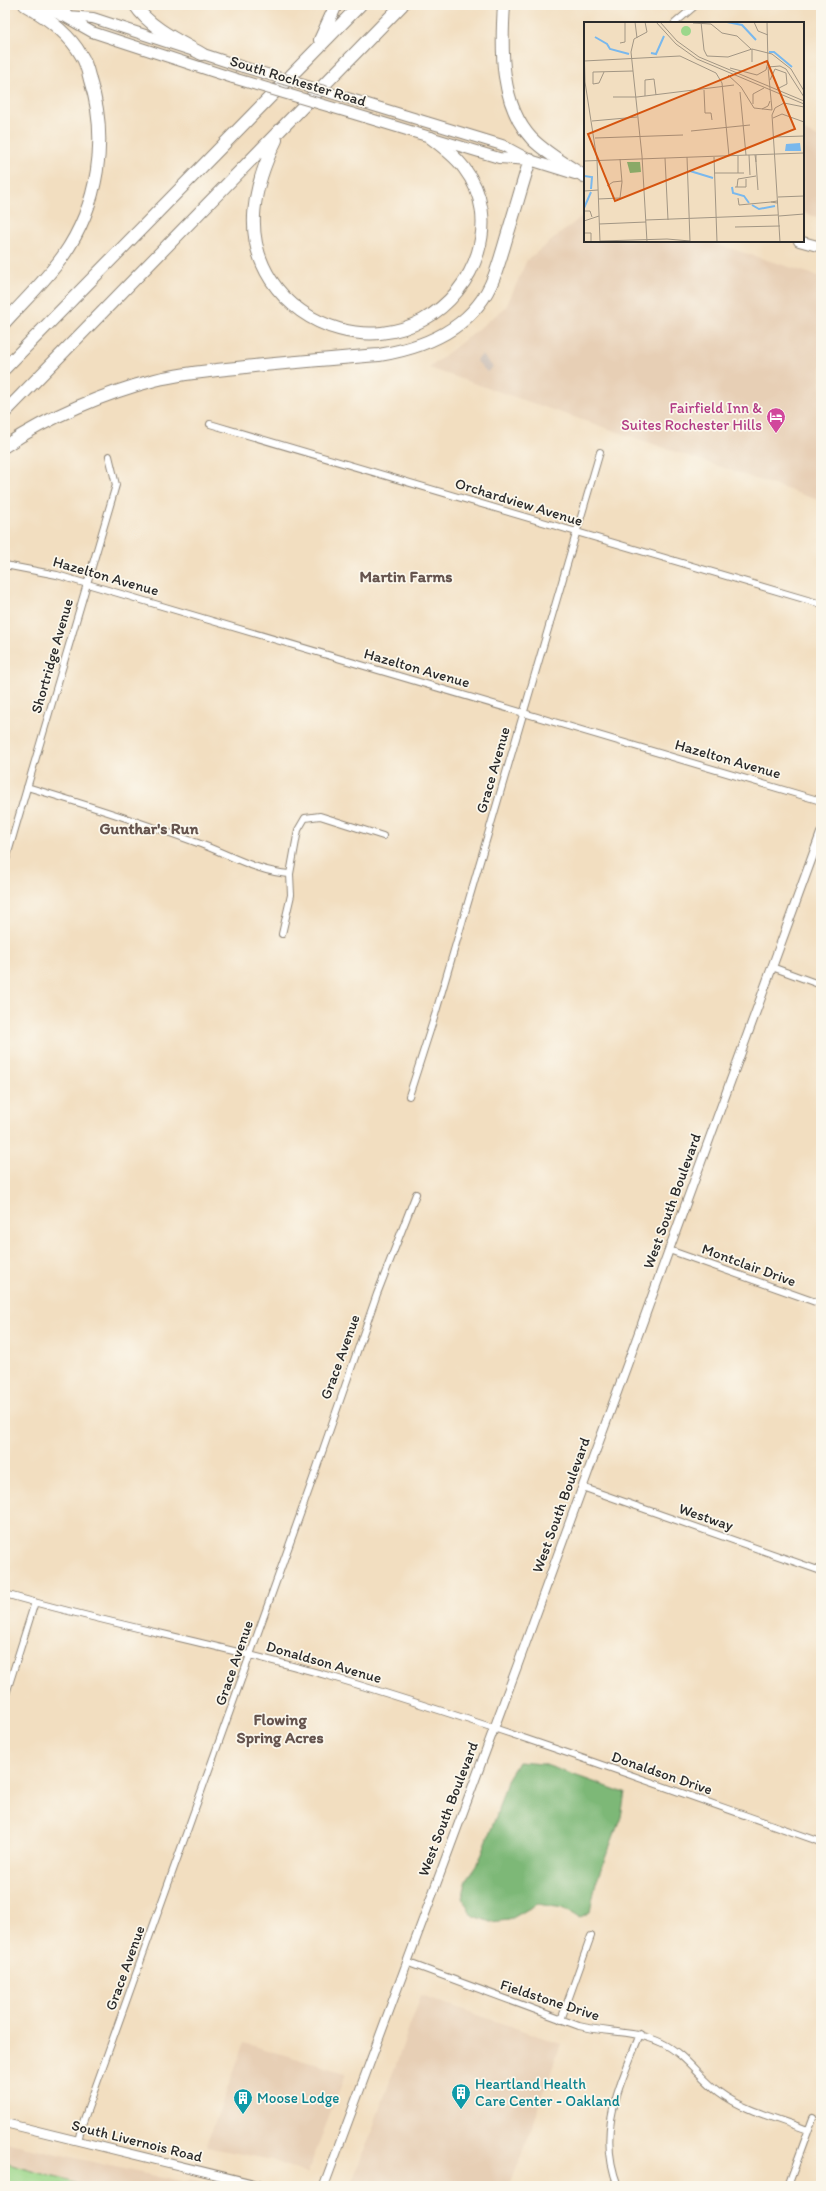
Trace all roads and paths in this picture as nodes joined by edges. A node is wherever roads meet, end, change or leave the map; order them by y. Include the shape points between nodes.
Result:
1 (25, 5) edge
2 (35, 5) edge
3 (136, 5) edge
4 (336, 5) edge
5 (360, 5) edge
6 (402, 5) edge
7 (504, 5) edge
8 (696, 5) edge
9 (64, 10) edge
10 (676, 22) edge
11 (313, 53) junction
12 (202, 54) junction
13 (281, 129) junction
14 (431, 138) junction
15 (530, 160) junction
16 (584, 176) edge
17 (584, 177) edge
18 (803, 242) edge
19 (821, 247) edge
20 (5, 322) edge
21 (5, 368) edge
22 (5, 412) edge
23 (210, 424) dead end
24 (5, 446) edge
25 (600, 452) dead end
26 (109, 456) dead end
27 (576, 532) junction
28 (5, 565) edge
29 (87, 584) junction
30 (821, 604) edge
31 (523, 713) junction
32 (28, 787) junction
33 (821, 801) edge
34 (821, 833) edge
35 (383, 836) dead end
36 (5, 863) edge
37 (290, 874) junction
38 (282, 934) dead end
39 (772, 967) junction
40 (821, 985) edge
41 (409, 1096) dead end
42 (416, 1194) dead end
43 (669, 1250) junction
44 (821, 1304) edge
45 (582, 1487) junction
46 (821, 1571) edge
47 (5, 1594) edge
48 (35, 1602) junction
49 (250, 1655) junction
50 (5, 1697) edge
51 (494, 1728) junction
52 (821, 1842) edge
53 (591, 1936) dead end
54 (406, 1962) junction
55 (561, 2020) junction
56 (640, 2034) junction
57 (813, 2118) dead end
58 (5, 2123) edge
59 (808, 2130) junction
60 (78, 2141) junction
61 (262, 2186) edge
62 (324, 2186) edge
63 (618, 2186) edge
64 (788, 2186) edge

1 - 20 highway via 69,38 82,55 94,92 99,151 88,208 78,230 63,256
2 - 9 main road, South Rochester Road
3 - 12 highway via 150,21 168,35
4 - 11 highway
5 - 11 highway
6 - 13 highway
7 - 16 highway via 502,29 506,83 521,123 532,139
8 - 10 street
9 - 12 main road, South Rochester Road
9 - 14 main road, South Rochester Road, bridge via 92,32
11 - 21 highway
12 - 15 main road, South Rochester Road, bridge via 502,145
13 - 14 highway via 262,171 253,212 255,239 264,267 278,291 313,320 349,332 367,334 406,328 424,320 454,294 470,273 479,251 483,231 482,209 476,189 465,168
13 - 22 highway
14 - 15 main road, South Rochester Road via 499,158
15 - 17 main road, South Rochester Road
15 - 24 highway via 499,263 487,291 473,312 440,338 379,355 205,371 156,380 124,389 72,410
18 - 19 main road
23 - 27 street, Orchardview Avenue
25 - 27 street, Grace Avenue
26 - 29 street, Shortridge Avenue via 116,485
27 - 30 street, Orchardview Avenue
27 - 31 street, Grace Avenue
28 - 29 street, Hazelton Avenue via 33,569
29 - 31 street, Hazelton Avenue
29 - 32 street, Shortridge Avenue
31 - 33 street, Hazelton Avenue
31 - 41 street, Grace Avenue
32 - 36 street, Shortridge Avenue
32 - 37 street via 131,818 220,851 260,869
34 - 39 street, West South Boulevard
35 - 37 street via 320,816 305,818 298,830
37 - 38 street via 291,895
39 - 40 street
39 - 43 street, West South Boulevard
42 - 49 street, Grace Avenue via 374,1301
43 - 44 street, Montclair Drive
43 - 45 street, West South Boulevard
45 - 46 street, Westway
45 - 51 street, West South Boulevard
47 - 48 street, Donaldson Avenue
48 - 49 street, Donaldson Avenue
48 - 50 street
49 - 51 street, Donaldson Avenue via 328,1676
49 - 60 street, Grace Avenue via 84,2118
51 - 52 street, Donaldson Drive
51 - 54 street, West South Boulevard
53 - 55 street
54 - 55 street, Fieldstone Drive
54 - 62 street, West South Boulevard
55 - 56 street, Fieldstone Drive via 591,2029
56 - 59 street, Fieldstone Drive via 671,2048 727,2098
56 - 63 street via 614,2103 609,2125 609,2147
57 - 59 street
58 - 60 street, South Livernois Road
59 - 64 street
60 - 61 street, South Livernois Road

